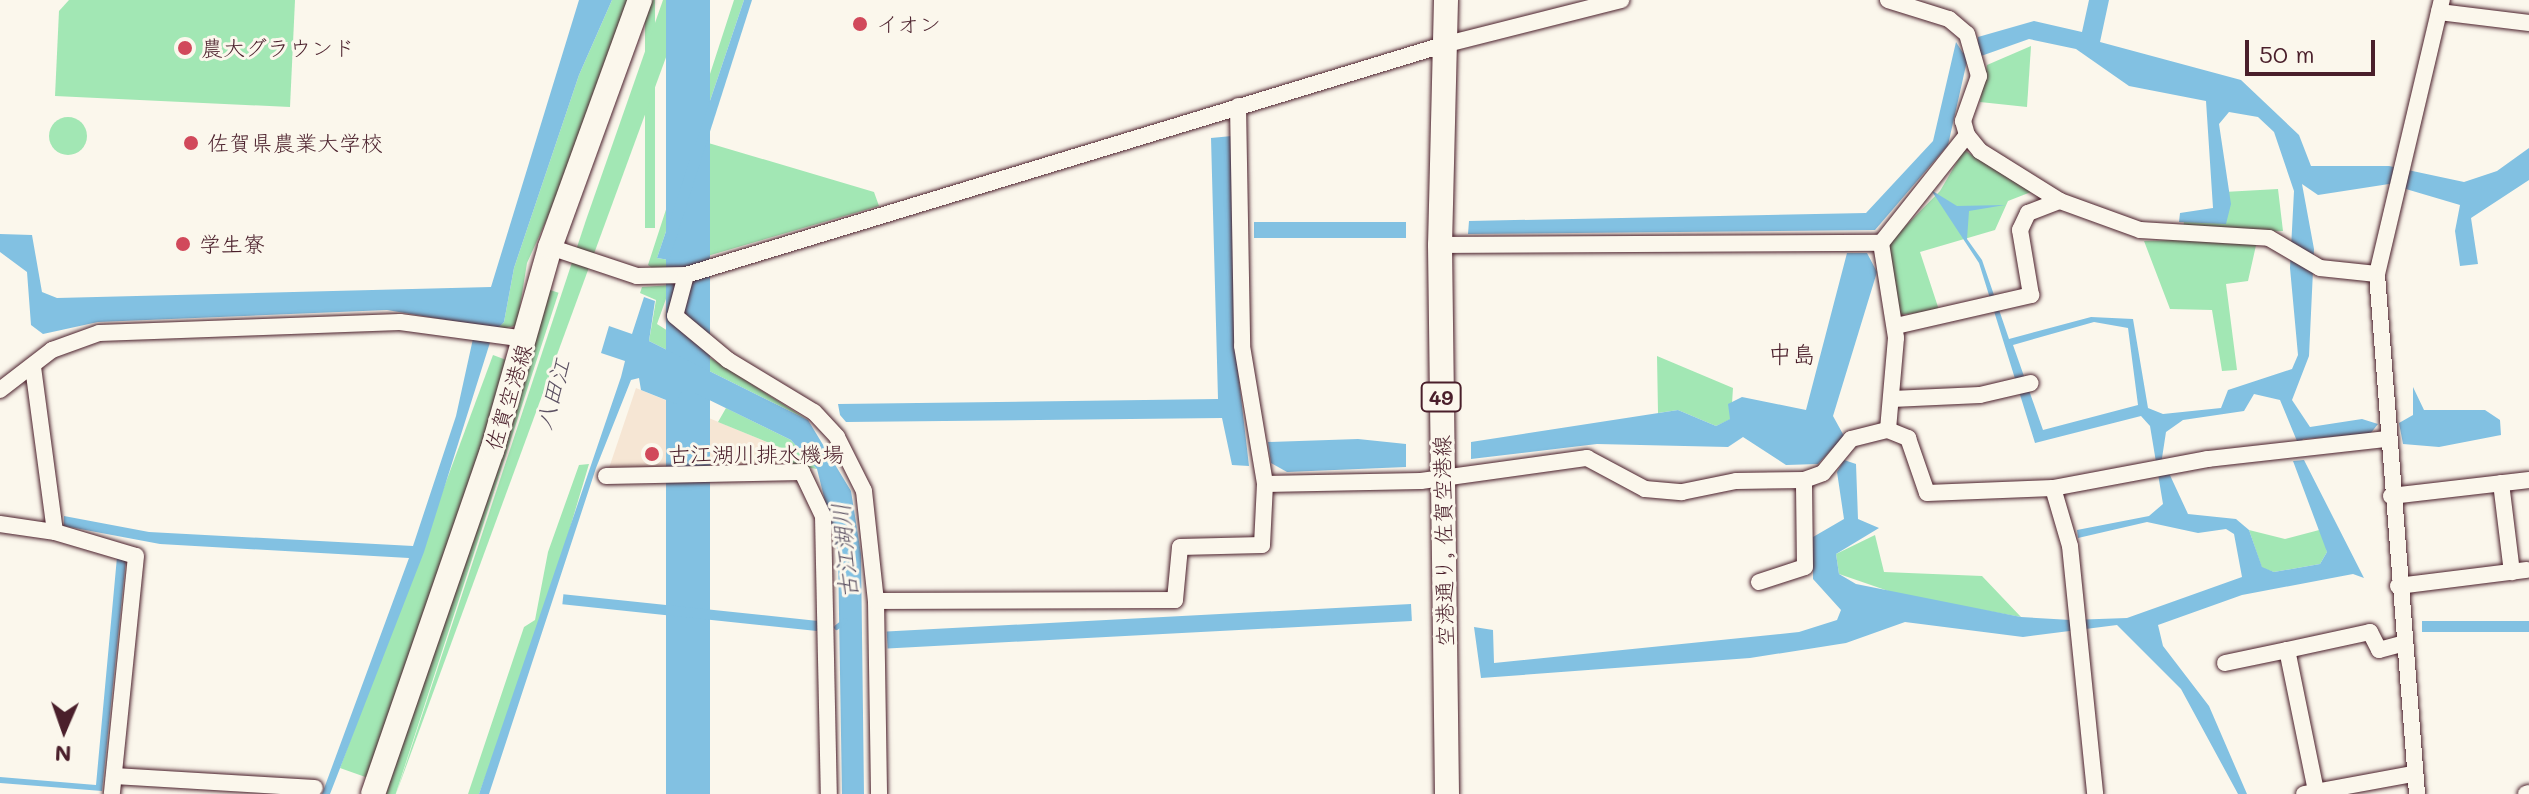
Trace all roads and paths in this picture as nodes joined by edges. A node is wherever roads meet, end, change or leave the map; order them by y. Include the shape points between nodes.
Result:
1 (640, 0) edge
2 (1446, 0) edge
3 (1621, 0) edge
4 (1888, 0) edge
5 (2441, 6) edge
6 (2529, 23) edge
7 (1443, 45) junction
8 (1238, 106) junction
9 (1967, 135) junction
10 (2060, 201) junction
11 (1881, 243) junction
12 (1440, 245) junction
13 (558, 250) junction
14 (2377, 274) junction
15 (686, 275) junction
16 (1896, 326) junction
17 (526, 339) junction
18 (33, 367) junction
19 (2031, 383) dead end
20 (0, 390) edge
21 (1892, 399) junction
22 (1888, 430) junction
23 (2386, 439) junction
24 (606, 476) dead end
25 (1441, 478) junction
26 (1804, 480) junction
27 (2529, 480) edge
28 (2501, 483) junction
29 (1265, 484) junction
30 (2053, 488) junction
31 (2391, 496) junction
32 (0, 524) edge
33 (55, 532) junction
34 (2520, 571) edge
35 (1759, 582) dead end
36 (2398, 586) junction
37 (876, 601) junction
38 (2402, 644) junction
39 (2287, 650) junction
40 (2225, 663) dead end
41 (2413, 774) junction
42 (114, 776) junction
43 (315, 788) dead end
44 (2310, 793) edge
45 (112, 794) edge
46 (373, 794) edge
47 (829, 794) edge
48 (879, 794) edge
49 (1447, 794) edge
50 (2095, 794) edge
51 (2417, 794) edge

1 - 13 main road, 佐賀空港線
2 - 7 main road, 空港通り, 佐賀空港線 / 49
3 - 7 street
4 - 9 street via 1949,19 1975,54 1963,121
5 - 6 street
5 - 14 street via 2398,168
7 - 8 street
7 - 12 main road, 空港通り, 佐賀空港線 / 49
8 - 15 street
8 - 29 street via 1242,346
9 - 10 street via 1980,151
9 - 11 street
10 - 14 street via 2140,230 2269,238 2314,264
10 - 16 street via 2028,213 2020,230 2031,295 1996,308
11 - 12 street
11 - 16 street
12 - 25 main road, 空港通り, 佐賀空港線 / 49
13 - 15 street via 629,274
13 - 17 main road, 佐賀空港線
14 - 23 street
15 - 37 street via 675,316 728,360 814,412 837,437 864,491
16 - 21 street
17 - 18 street via 330,321 99,333 52,350
17 - 46 main road, 佐賀空港線
18 - 20 street
18 - 33 street
19 - 21 street
21 - 22 street
22 - 26 street via 1851,439 1823,473
22 - 30 street via 1908,438 1927,493
23 - 30 street
23 - 31 street
24 - 47 street via 802,472 823,516
25 - 26 street via 1587,458 1645,489
25 - 29 street
25 - 49 main road, 空港通り, 佐賀空港線 / 49
26 - 35 street via 1805,567
27 - 28 street
28 - 31 street
28 - 34 street
29 - 37 street via 1262,545 1180,547 1175,600
30 - 50 street via 2070,546
31 - 36 street
32 - 33 street
33 - 42 street via 136,556
34 - 36 street
36 - 38 street
37 - 48 street
38 - 39 street via 2379,650 2370,632
38 - 41 street
39 - 40 street
39 - 44 street
41 - 44 street
41 - 51 street
42 - 43 street
42 - 45 street

